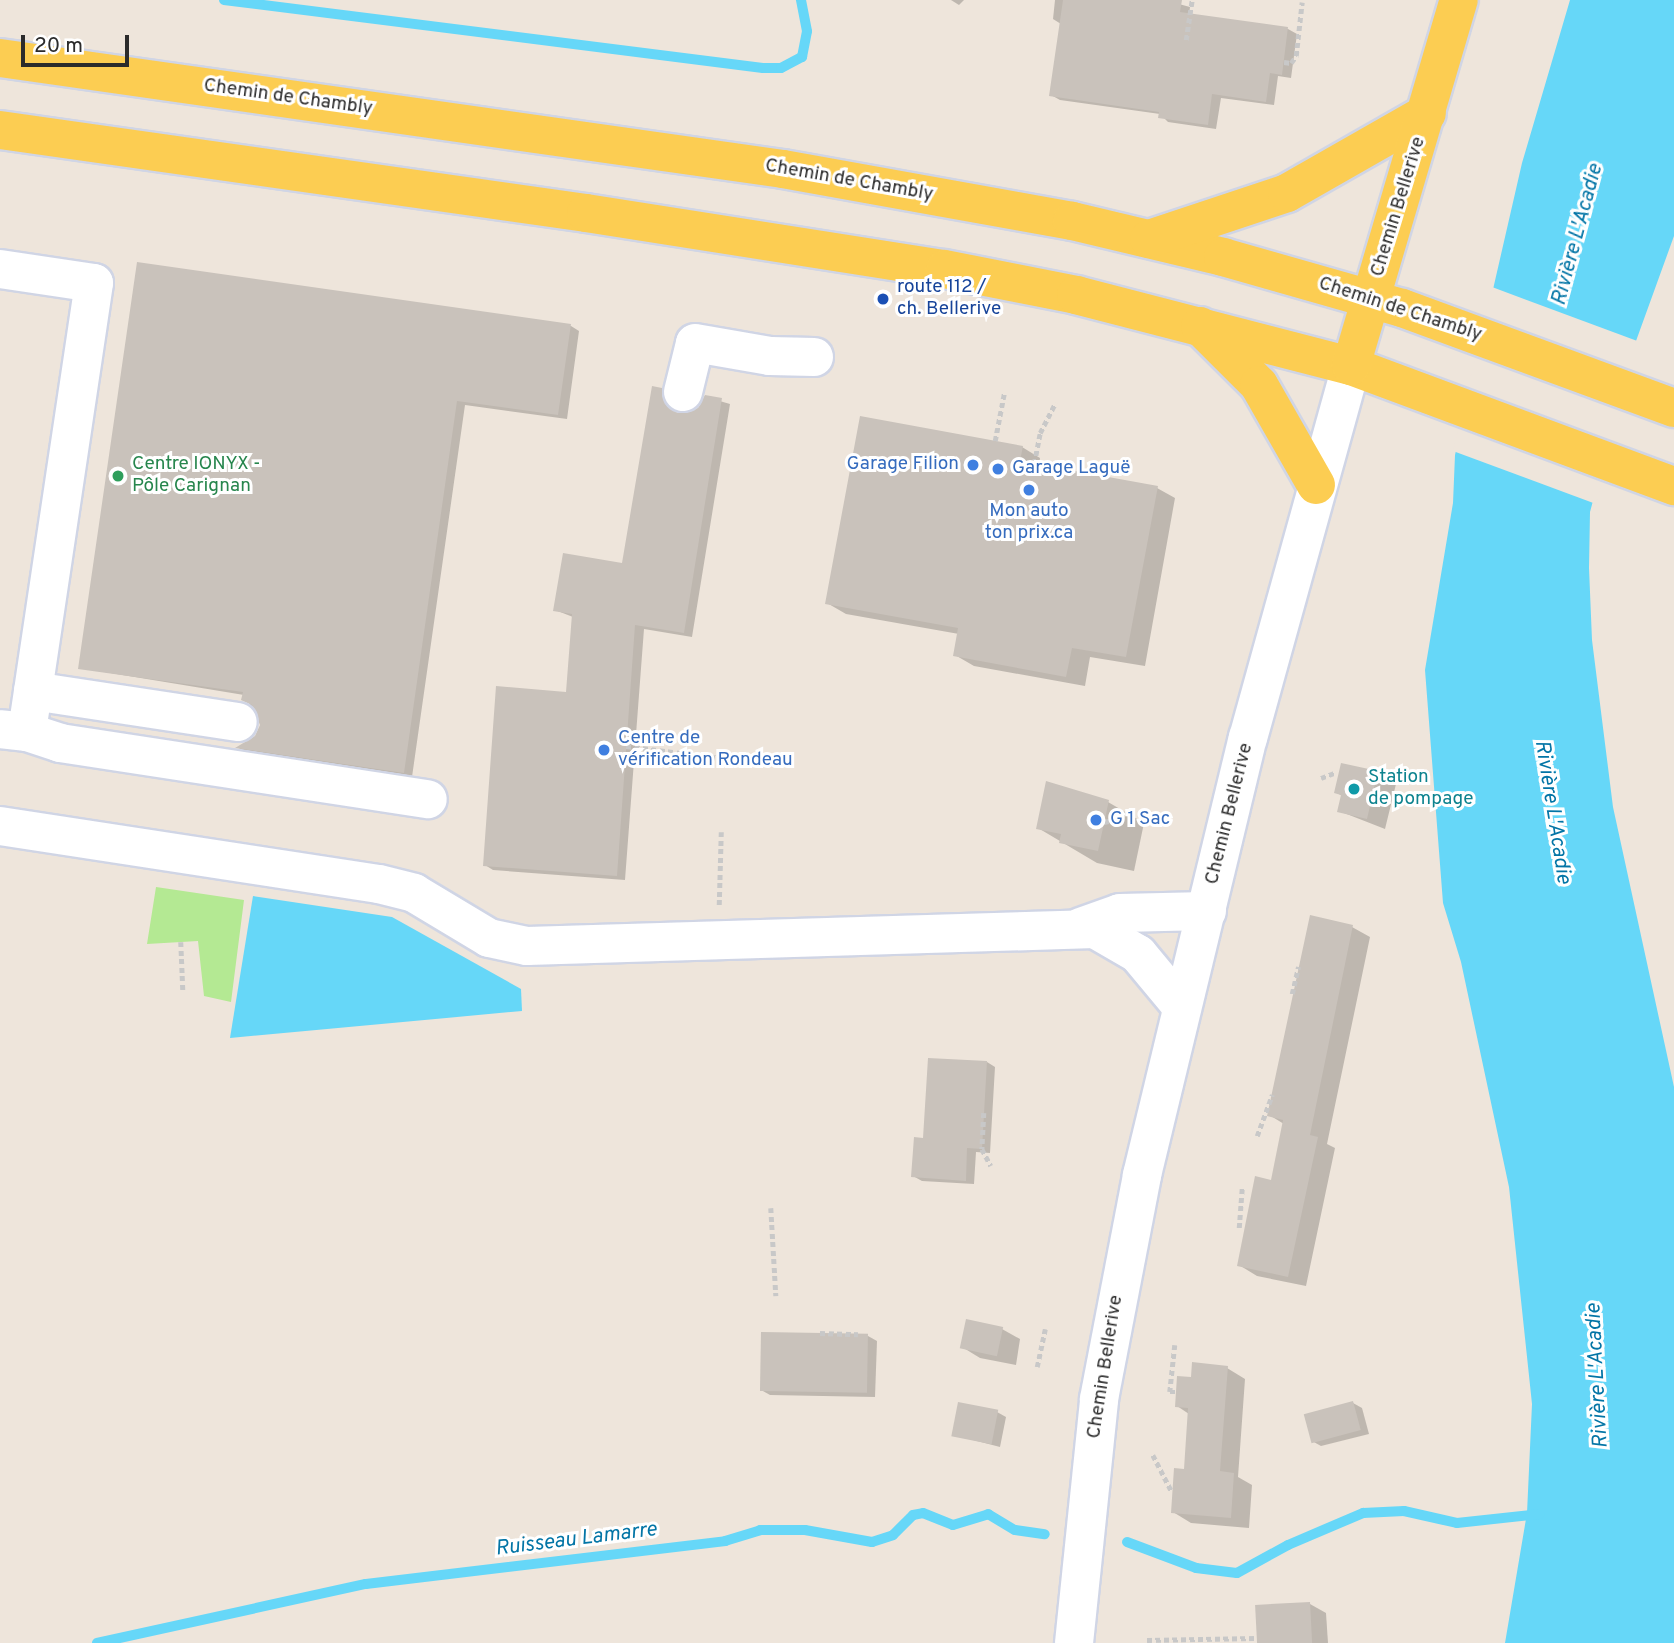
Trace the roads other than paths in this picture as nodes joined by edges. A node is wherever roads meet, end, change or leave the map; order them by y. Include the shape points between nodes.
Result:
1 (1459, 0) edge
2 (0, 58) edge
3 (1427, 113) junction
4 (0, 130) edge
5 (1149, 239) junction
6 (0, 269) edge
7 (1371, 299) junction
8 (1199, 325) junction
9 (814, 357) dead end
10 (1350, 366) junction
11 (683, 392) dead end
12 (1674, 408) edge
13 (1316, 485) junction
14 (1674, 486) edge
15 (33, 691) junction
16 (238, 722) dead end
17 (14, 731) edge
18 (428, 799) dead end
19 (0, 826) edge
20 (1207, 911) junction
21 (1081, 927) junction
22 (1182, 1007) junction
23 (1074, 1643) edge

1 - 3 main road, Chemin Bellerive
2 - 5 main road, Chemin de Chambly via 783,169
3 - 5 main road via 1287,193
3 - 7 main road, Chemin Bellerive
4 - 8 main road via 890,260 1076,295
5 - 7 main road, Chemin de Chambly
6 - 15 street via 94,283
7 - 10 main road, Chemin Bellerive
7 - 12 main road, Chemin de Chambly
8 - 10 main road
8 - 13 main road via 1259,385
9 - 11 street via 770,356 695,343
10 - 13 street, Chemin Bellerive
10 - 14 main road
13 - 20 street, Chemin Bellerive
15 - 16 street
15 - 17 street
17 - 18 street via 60,743
19 - 21 street via 379,884 414,893 489,938 527,946
20 - 21 street via 1120,913
20 - 22 street, Chemin Bellerive
21 - 22 street via 1121,940
22 - 23 street, Chemin Bellerive via 1142,1175 1098,1399

